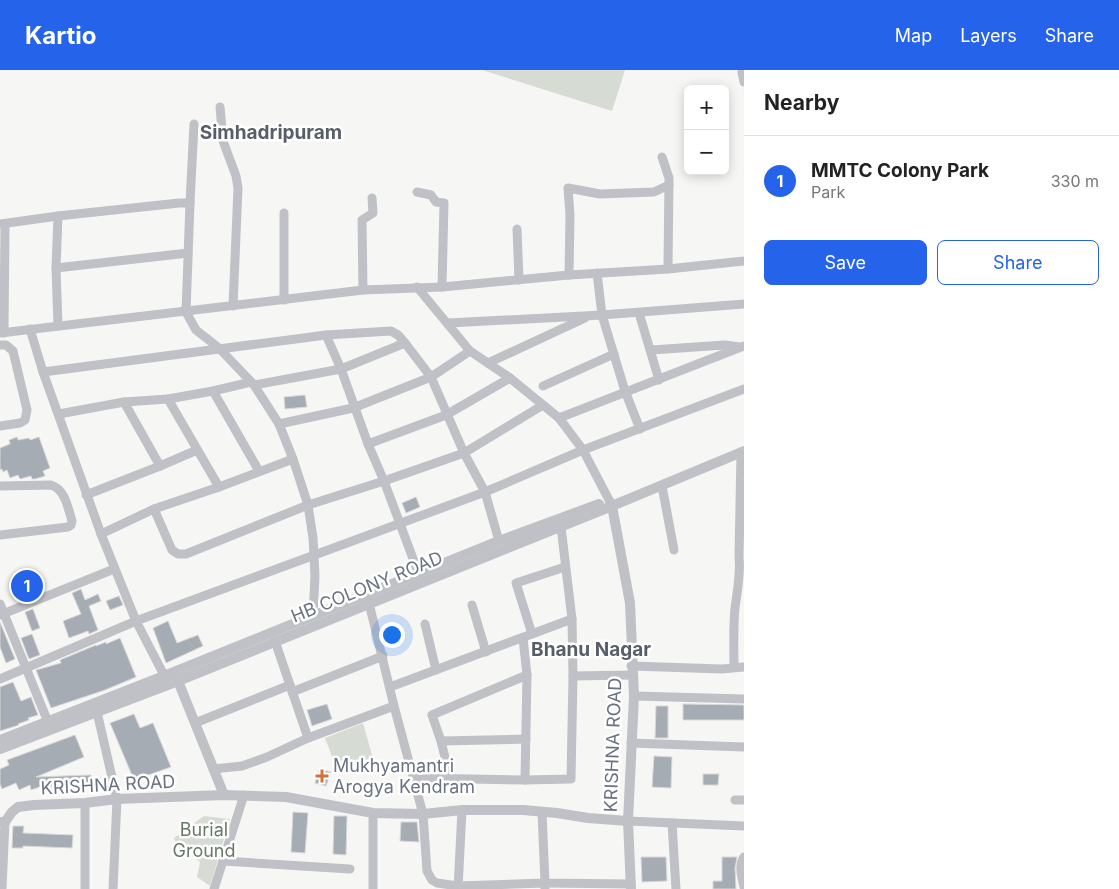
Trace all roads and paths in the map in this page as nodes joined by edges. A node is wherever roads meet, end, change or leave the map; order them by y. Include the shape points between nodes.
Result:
1 (742, 71) edge
2 (744, 82) edge
3 (220, 107) dead end
4 (194, 124) dead end
5 (662, 157) dead end
6 (669, 184) junction
7 (417, 192) dead end
8 (372, 198) dead end
9 (190, 203) junction
10 (284, 212) dead end
11 (58, 216) junction
12 (3, 224) edge
13 (517, 228) dead end
14 (188, 253) junction
15 (744, 261) edge
16 (56, 268) junction
17 (668, 269) junction
18 (597, 273) junction
19 (569, 275) junction
20 (519, 280) junction
21 (417, 287) junction
22 (442, 287) junction
23 (363, 290) junction
24 (284, 300) junction
25 (744, 304) edge
26 (234, 306) junction
27 (186, 312) junction
28 (639, 313) junction
29 (589, 316) junction
30 (602, 316) junction
31 (448, 323) junction
32 (58, 326) junction
33 (30, 330) junction
34 (2, 333) edge
35 (326, 335) junction
36 (405, 344) junction
37 (0, 345) edge
38 (741, 347) edge
39 (219, 348) junction
40 (650, 350) junction
41 (470, 351) junction
42 (614, 354) junction
43 (488, 364) junction
44 (341, 369) junction
45 (43, 372) junction
46 (431, 377) junction
47 (510, 378) junction
48 (659, 380) junction
49 (252, 383) junction
50 (543, 386) dead end
51 (744, 389) edge
52 (213, 391) junction
53 (625, 392) junction
54 (168, 399) junction
55 (124, 402) junction
56 (543, 406) junction
57 (353, 408) junction
58 (59, 414) junction
59 (446, 415) junction
60 (559, 418) junction
61 (280, 424) junction
62 (0, 426) edge
63 (640, 429) junction
64 (368, 444) junction
65 (743, 449) edge
66 (197, 450) junction
67 (583, 450) junction
68 (464, 453) junction
69 (293, 459) junction
70 (160, 466) junction
71 (259, 471) junction
72 (384, 481) junction
73 (0, 486) edge
74 (662, 486) junction
75 (219, 487) junction
76 (485, 492) junction
77 (86, 495) junction
78 (611, 503) junction
79 (308, 505) junction
80 (154, 509) junction
81 (400, 524) junction
82 (560, 527) junction
83 (101, 534) junction
84 (0, 535) edge
85 (499, 542) junction
86 (674, 550) dead end
87 (314, 556) junction
88 (566, 567) junction
89 (114, 569) junction
90 (420, 578) junction
91 (368, 599) junction
92 (0, 604) edge
93 (472, 605) dead end
94 (2, 614) edge
95 (313, 616) junction
96 (572, 619) junction
97 (136, 621) junction
98 (425, 624) dead end
99 (532, 634) junction
100 (523, 638) junction
101 (275, 641) junction
102 (486, 652) junction
103 (383, 656) junction
104 (734, 667) junction
105 (744, 667) edge
106 (27, 668) junction
107 (436, 670) junction
108 (632, 670) junction
109 (527, 675) junction
110 (572, 676) junction
111 (0, 679) edge
112 (170, 681) junction
113 (390, 687) junction
114 (291, 689) junction
115 (634, 696) junction
116 (744, 700) edge
117 (394, 706) junction
118 (97, 712) junction
119 (194, 723) junction
120 (49, 725) junction
121 (308, 738) junction
122 (526, 739) junction
123 (0, 740) edge
124 (441, 741) junction
125 (631, 743) junction
126 (744, 747) edge
127 (0, 749) edge
128 (213, 768) junction
129 (413, 778) junction
130 (450, 778) junction
131 (525, 780) junction
132 (224, 795) junction
133 (244, 795) junction
134 (117, 799) junction
135 (85, 803) junction
136 (462, 810) junction
137 (542, 812) junction
138 (373, 813) junction
139 (423, 814) junction
140 (628, 821) junction
141 (3, 822) edge
142 (672, 823) junction
143 (744, 826) edge
144 (744, 857) edge
145 (223, 861) junction
146 (350, 869) dead end
147 (545, 886) edge
148 (631, 886) edge
149 (458, 887) edge
150 (502, 887) edge
151 (744, 887) edge
152 (2, 889) edge
153 (85, 889) edge
154 (114, 889) edge
155 (214, 889) edge
156 (373, 889) edge
157 (676, 889) edge

1 - 2 street
3 - 26 street via 223,140 238,188
4 - 9 street
5 - 6 street
6 - 17 street
6 - 19 street via 654,192 600,194 568,188
7 - 22 street via 431,195 436,202 444,203
8 - 23 street via 373,213 362,220
9 - 11 street
9 - 14 street
10 - 24 street
11 - 12 street
11 - 16 street
12 - 34 street
13 - 20 street
14 - 16 street
14 - 27 street
15 - 17 street
16 - 32 street
17 - 18 street
18 - 19 street
18 - 30 street
19 - 20 street
20 - 22 street
21 - 22 street
21 - 23 street
21 - 31 street
23 - 24 street
24 - 26 street
25 - 28 street
26 - 27 street
27 - 32 street
27 - 39 street via 196,330
28 - 30 street
28 - 40 street
29 - 30 street
29 - 31 street
29 - 43 street
30 - 42 street
31 - 41 street
32 - 33 street
33 - 34 street
33 - 45 street
35 - 36 street via 391,331
35 - 39 street
35 - 44 street
36 - 44 street
36 - 46 street
37 - 62 street via 6,345 12,351 27,416 20,423
38 - 40 street via 725,345
38 - 48 street
39 - 45 street
39 - 49 street
40 - 48 street
41 - 43 street
41 - 46 street
42 - 50 street
42 - 53 street
43 - 47 street
44 - 49 street
44 - 57 street
45 - 58 street
46 - 57 street
46 - 59 street
47 - 56 street
47 - 59 street
48 - 53 street
49 - 52 street
49 - 61 street
51 - 63 street
52 - 54 street
52 - 71 street
53 - 60 street
53 - 63 street
54 - 55 street
54 - 66 street
55 - 58 street
55 - 70 street
56 - 60 street
56 - 68 street
57 - 61 street
57 - 64 street
58 - 77 street
59 - 64 street
59 - 68 street
60 - 67 street
61 - 69 street
63 - 67 street
64 - 72 street
65 - 74 street, HB COLONY ROAD
65 - 78 street
65 - 104 street via 741,568 734,620
66 - 70 street
66 - 75 street
67 - 76 street
67 - 78 street
68 - 72 street
68 - 76 street
69 - 71 street
69 - 79 street
70 - 77 street
71 - 75 street
72 - 79 street
72 - 81 street
73 - 84 street via 58,487 72,521 68,528
74 - 78 street, HB COLONY ROAD
74 - 86 street
75 - 80 street
76 - 81 street
76 - 85 street
77 - 83 street
78 - 82 street, HB COLONY ROAD
78 - 85 street
78 - 108 street, KRISHNA ROAD via 630,604
79 - 80 street via 186,554 172,550
79 - 87 street
80 - 83 street
81 - 87 street
81 - 90 street
82 - 88 street
82 - 90 street, HB COLONY ROAD
83 - 89 street
85 - 90 street
87 - 95 street
87 - 97 street
88 - 96 street
88 - 99 street via 516,583
89 - 94 street
89 - 97 street
90 - 91 street, HB COLONY ROAD
91 - 95 street
91 - 101 street, HB COLONY ROAD
91 - 103 street
92 - 94 street
93 - 102 street
94 - 106 street
95 - 112 street
96 - 99 street
96 - 110 street
97 - 106 street
97 - 112 street
98 - 107 street
99 - 100 street
100 - 102 street
100 - 109 street
101 - 112 street, HB COLONY ROAD
101 - 114 street
102 - 107 street
103 - 113 street
103 - 114 street
104 - 105 street
104 - 108 street
106 - 111 street
106 - 120 street
107 - 113 street
108 - 110 street
108 - 115 street, KRISHNA ROAD
109 - 122 street
109 - 124 street via 432,715
110 - 131 street via 571,779
112 - 118 street, HB COLONY ROAD
112 - 119 street
112 - 120 street
113 - 117 street
114 - 119 street
114 - 121 street
115 - 116 street
115 - 125 street, KRISHNA ROAD
117 - 121 street
117 - 129 street
118 - 120 street, HB COLONY ROAD
118 - 134 street
119 - 128 street
120 - 123 street
120 - 127 street, HB COLONY ROAD
121 - 128 street via 242,766
122 - 124 street
122 - 131 street
124 - 130 street
125 - 126 street
125 - 140 street, KRISHNA ROAD
128 - 132 street
129 - 130 street
129 - 139 street
130 - 131 street
132 - 133 street, KRISHNA ROAD
132 - 134 street, KRISHNA ROAD
133 - 138 street, KRISHNA ROAD via 286,797
133 - 145 street
134 - 135 street, KRISHNA ROAD
134 - 154 street
135 - 141 street, KRISHNA ROAD via 18,807
135 - 153 street
136 - 137 street, KRISHNA ROAD
136 - 139 street, KRISHNA ROAD
136 - 149 street
137 - 140 street, KRISHNA ROAD
137 - 147 street
138 - 139 street, KRISHNA ROAD
138 - 156 street
139 - 149 street via 429,876 437,883
140 - 142 street
140 - 148 street
141 - 152 street
142 - 143 street
142 - 157 street
144 - 151 street via 740,866
145 - 146 street
145 - 155 street
147 - 148 street
147 - 150 street
149 - 150 street

